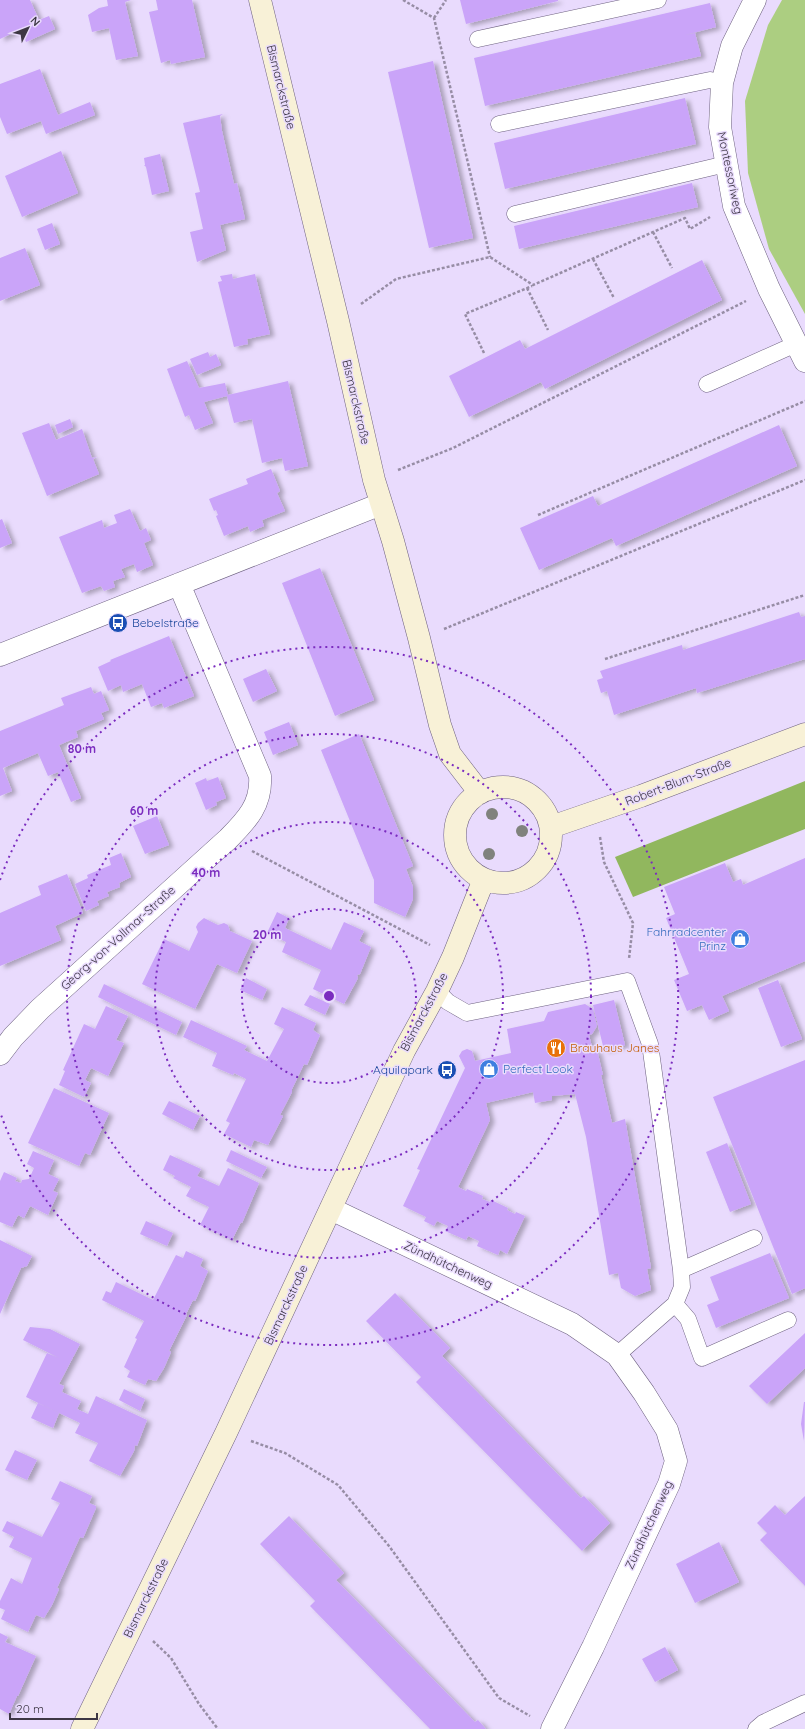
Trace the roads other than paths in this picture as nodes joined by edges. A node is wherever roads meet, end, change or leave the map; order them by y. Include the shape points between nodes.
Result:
1 (260, 0) edge
2 (658, 0) edge
3 (755, 0) edge
4 (478, 39) dead end
5 (722, 83) junction
6 (499, 124) dead end
7 (726, 164) junction
8 (515, 214) dead end
9 (800, 352) edge
10 (707, 384) dead end
11 (381, 504) junction
12 (179, 584) junction
13 (0, 655) edge
14 (805, 734) edge
15 (480, 793) junction
16 (551, 827) junction
17 (484, 879) junction
18 (436, 991) junction
19 (0, 1054) edge
20 (330, 1209) junction
21 (754, 1238) dead end
22 (681, 1270) junction
23 (675, 1304) junction
24 (788, 1320) dead end
25 (617, 1355) junction
26 (805, 1703) edge
27 (82, 1729) edge
28 (552, 1729) edge
29 (756, 1729) edge

1 - 11 main road, Bismarckstraße
2 - 4 lane
3 - 5 street, Montessoriweg via 732,46
5 - 6 lane via 710,80
5 - 7 street, Montessoriweg via 720,127
7 - 8 lane
7 - 9 street, Montessoriweg via 734,206 769,289
9 - 10 lane
11 - 12 street
11 - 15 main road, Bismarckstraße via 427,666 440,725 450,754
12 - 13 street
12 - 19 street, Georg-von-Vollmar-Straße via 260,776 261,788 256,802 247,820 40,1009
14 - 16 main road, Robert-Blum-Straße via 596,813
15 - 16 main road via 502,787 524,792 542,806
15 - 17 main road via 464,807 455,827 457,848 467,867
16 - 17 main road via 550,849 539,868 523,880 503,884
17 - 18 main road, Bismarckstraße via 453,957
18 - 20 main road, Bismarckstraße via 404,1051
18 - 22 lane via 466,1013 627,982 650,1044
20 - 25 street, Zündhütchenweg via 572,1324
20 - 27 main road, Bismarckstraße via 226,1433
21 - 22 lane
22 - 23 lane via 682,1287
23 - 24 lane via 688,1319 702,1358
23 - 25 lane
25 - 28 street, Zündhütchenweg via 667,1430 676,1460 670,1484
26 - 29 lane via 763,1723

